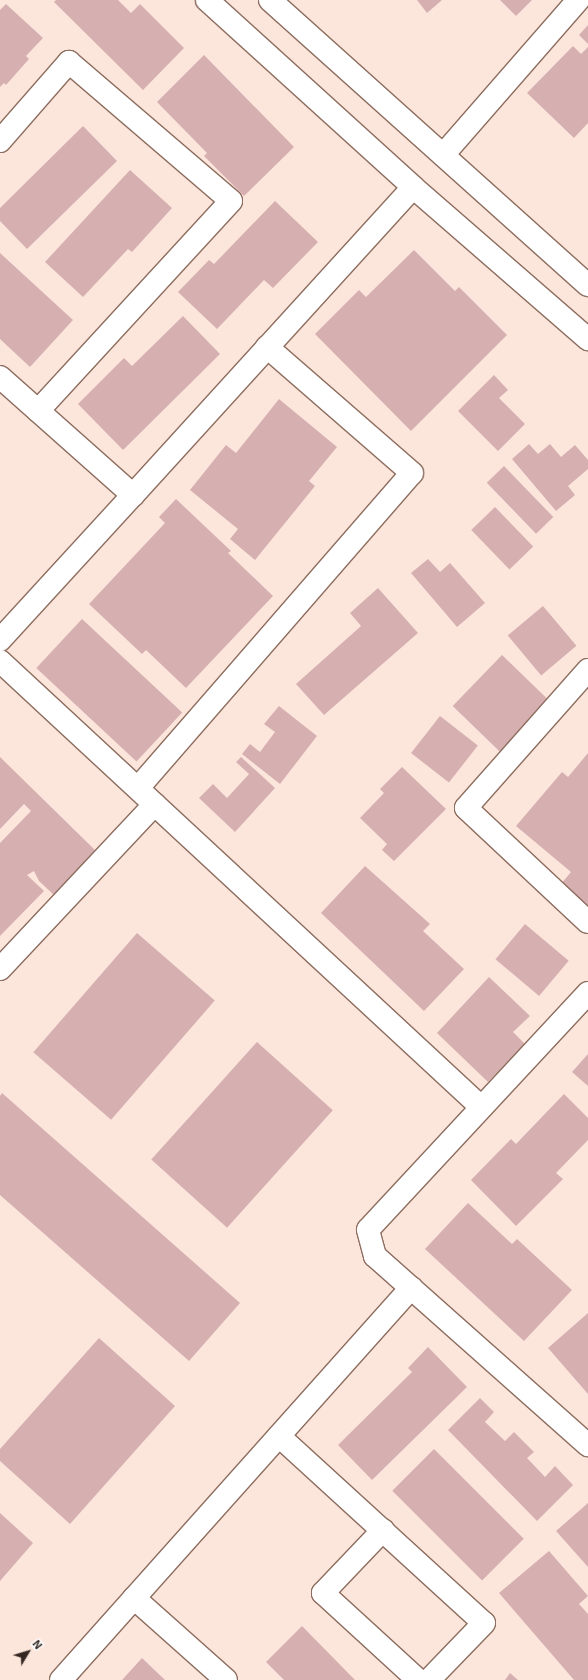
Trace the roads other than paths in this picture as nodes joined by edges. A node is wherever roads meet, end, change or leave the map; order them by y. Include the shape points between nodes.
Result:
1 (207, 0) edge
2 (270, 0) edge
3 (578, 0) edge
4 (0, 140) edge
5 (443, 155) junction
6 (413, 187) junction
7 (584, 274) edge
8 (588, 339) edge
9 (267, 347) junction
10 (0, 377) edge
11 (38, 411) junction
12 (133, 495) junction
13 (0, 640) edge
14 (0, 661) edge
15 (588, 670) edge
16 (138, 788) junction
17 (155, 804) junction
18 (588, 922) edge
19 (0, 969) edge
20 (588, 993) edge
21 (481, 1107) junction
22 (411, 1288) junction
23 (279, 1436) junction
24 (588, 1445) edge
25 (382, 1530) junction
26 (134, 1598) junction
27 (61, 1680) edge
28 (226, 1680) edge
29 (418, 1680) edge
30 (429, 1680) edge

1 - 6 street
2 - 5 street
3 - 5 street
4 - 11 street via 69,62 231,201
5 - 7 street
6 - 8 street
6 - 9 street
9 - 12 street
9 - 16 street via 412,473
10 - 11 street
11 - 12 street
12 - 13 street
14 - 16 street
15 - 18 street via 466,808
16 - 17 street
17 - 19 street
17 - 21 street
20 - 21 street
21 - 22 street via 368,1230 375,1256
22 - 23 street
22 - 24 street
23 - 25 street
23 - 26 street
25 - 29 street via 323,1593
25 - 30 street via 484,1623
26 - 27 street
26 - 28 street

